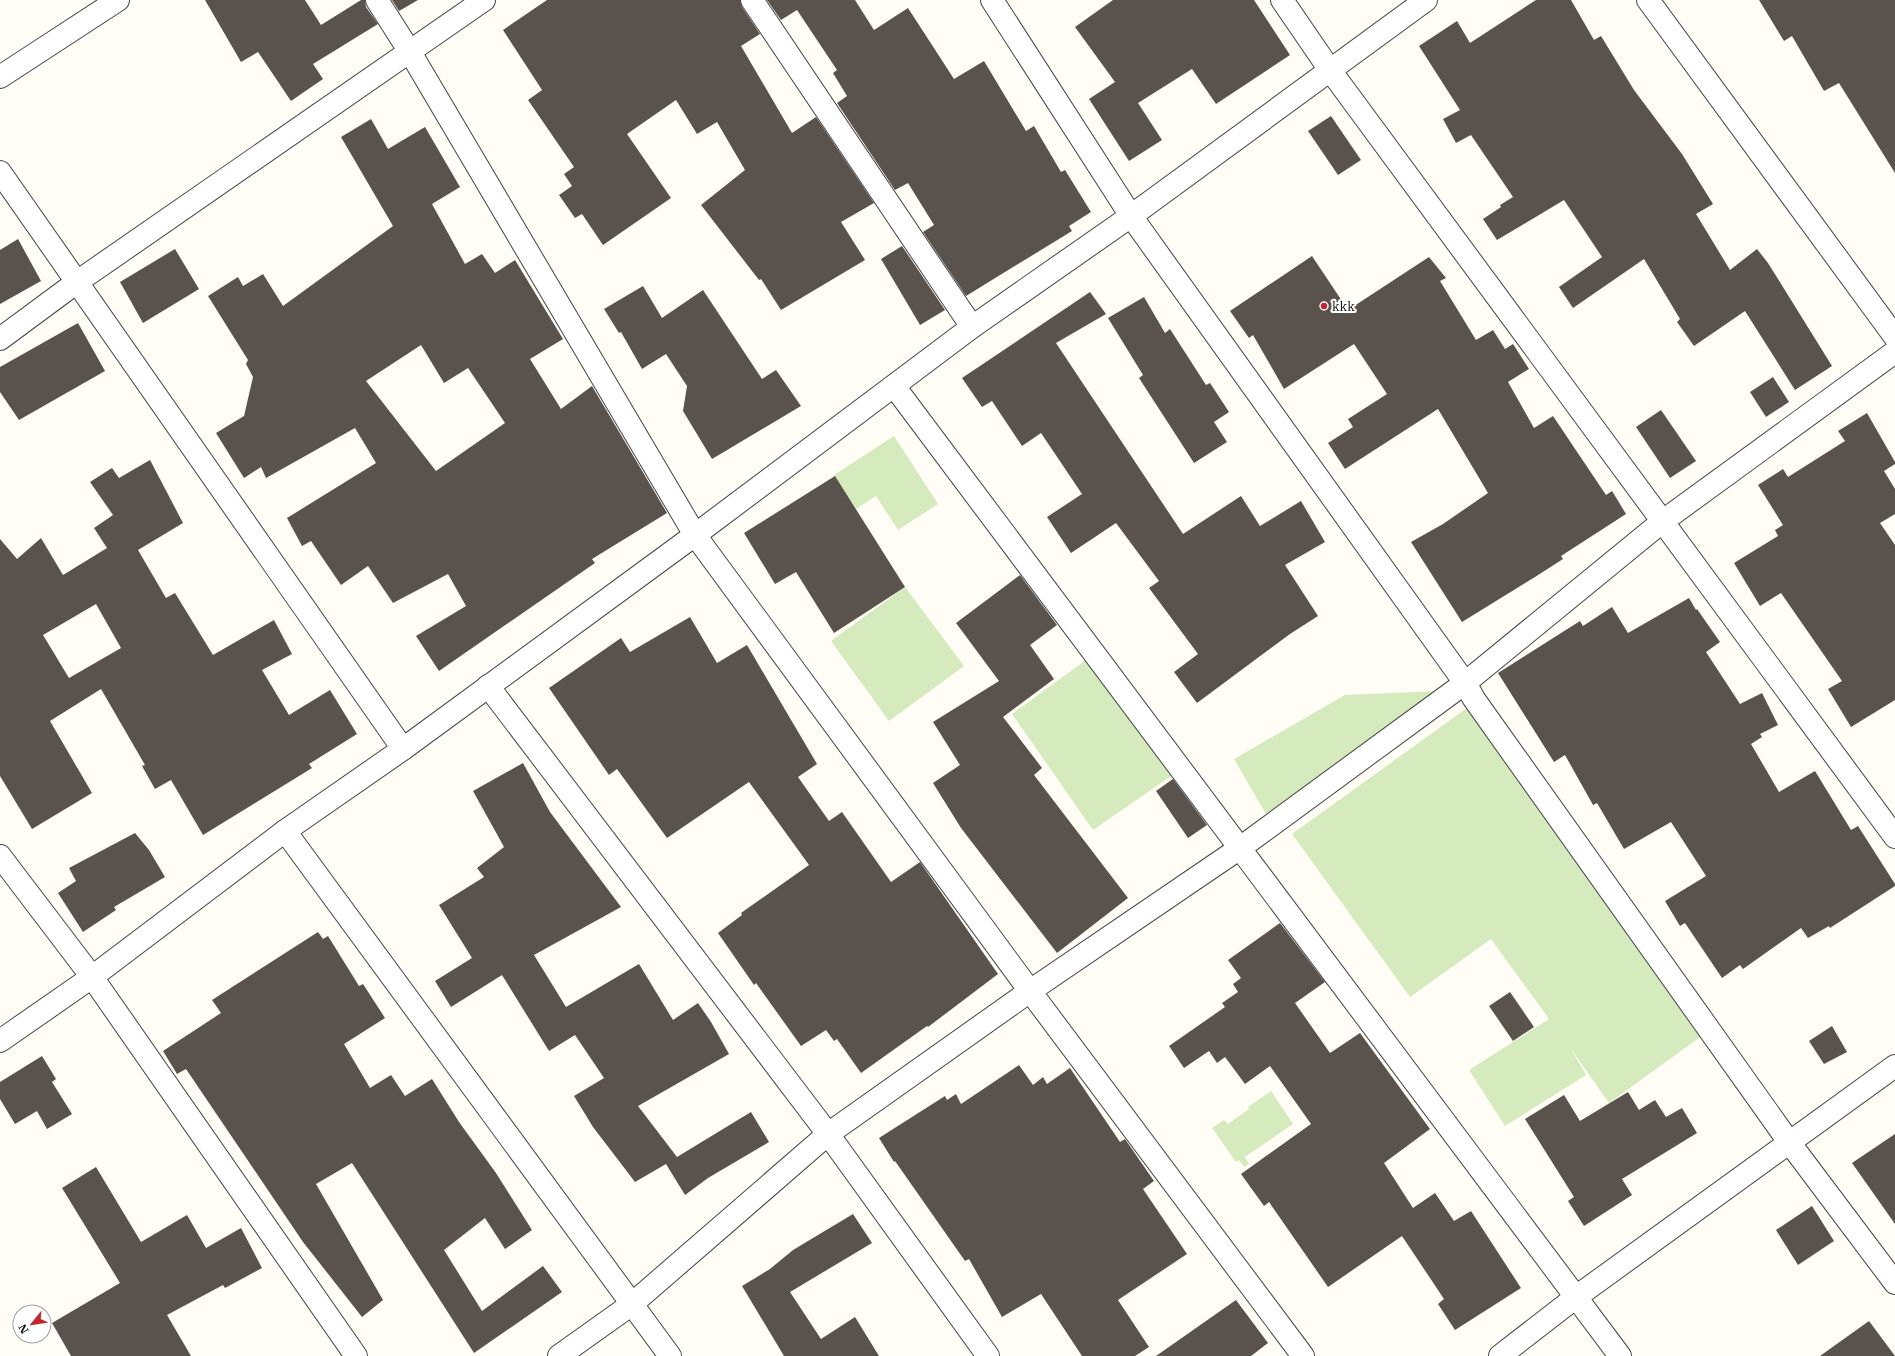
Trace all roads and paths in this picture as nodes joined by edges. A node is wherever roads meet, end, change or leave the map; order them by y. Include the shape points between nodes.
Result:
1 (118, 0) edge
2 (377, 0) edge
3 (484, 0) edge
4 (752, 0) edge
5 (992, 0) edge
6 (1282, 0) edge
7 (1426, 0) edge
8 (1648, 0) edge
9 (410, 52) junction
10 (1330, 70) junction
11 (0, 77) edge
12 (0, 172) edge
13 (1130, 216) junction
14 (77, 282) junction
15 (972, 327) junction
16 (1895, 337) edge
17 (0, 339) edge
18 (1895, 352) edge
19 (894, 386) junction
20 (1663, 521) junction
21 (695, 535) junction
22 (1465, 683) junction
23 (488, 686) junction
24 (403, 749) junction
25 (285, 831) junction
26 (1895, 837) edge
27 (1240, 848) junction
28 (0, 856) edge
29 (92, 977) junction
30 (1030, 991) junction
31 (0, 1041) edge
32 (1895, 1066) edge
33 (828, 1134) junction
34 (1789, 1142) junction
35 (1895, 1283) edge
36 (1576, 1297) junction
37 (632, 1304) junction
38 (356, 1356) edge
39 (559, 1356) edge
40 (670, 1356) edge
41 (988, 1356) edge
42 (1304, 1356) edge
43 (1500, 1356) edge
44 (1620, 1356) edge

1 - 11 street
2 - 9 street
3 - 9 street
4 - 15 street
5 - 13 street
6 - 10 street
7 - 10 street
8 - 16 street
9 - 14 street
9 - 21 street
10 - 13 street
10 - 20 street
12 - 14 street
13 - 15 street
13 - 22 street
14 - 17 street
14 - 24 street
15 - 19 street
18 - 20 street
19 - 21 street
19 - 27 street
20 - 22 street
20 - 26 street
21 - 23 street
21 - 30 street
22 - 27 street
22 - 34 street
23 - 24 street
23 - 33 street
24 - 25 street
25 - 29 street
25 - 37 street
27 - 30 street
27 - 36 street
28 - 29 street
29 - 31 street
29 - 38 street
30 - 33 street
30 - 42 street
32 - 34 street
33 - 37 street
33 - 41 street
34 - 35 street
34 - 36 street
36 - 43 street
36 - 44 street
37 - 39 street
37 - 40 street

